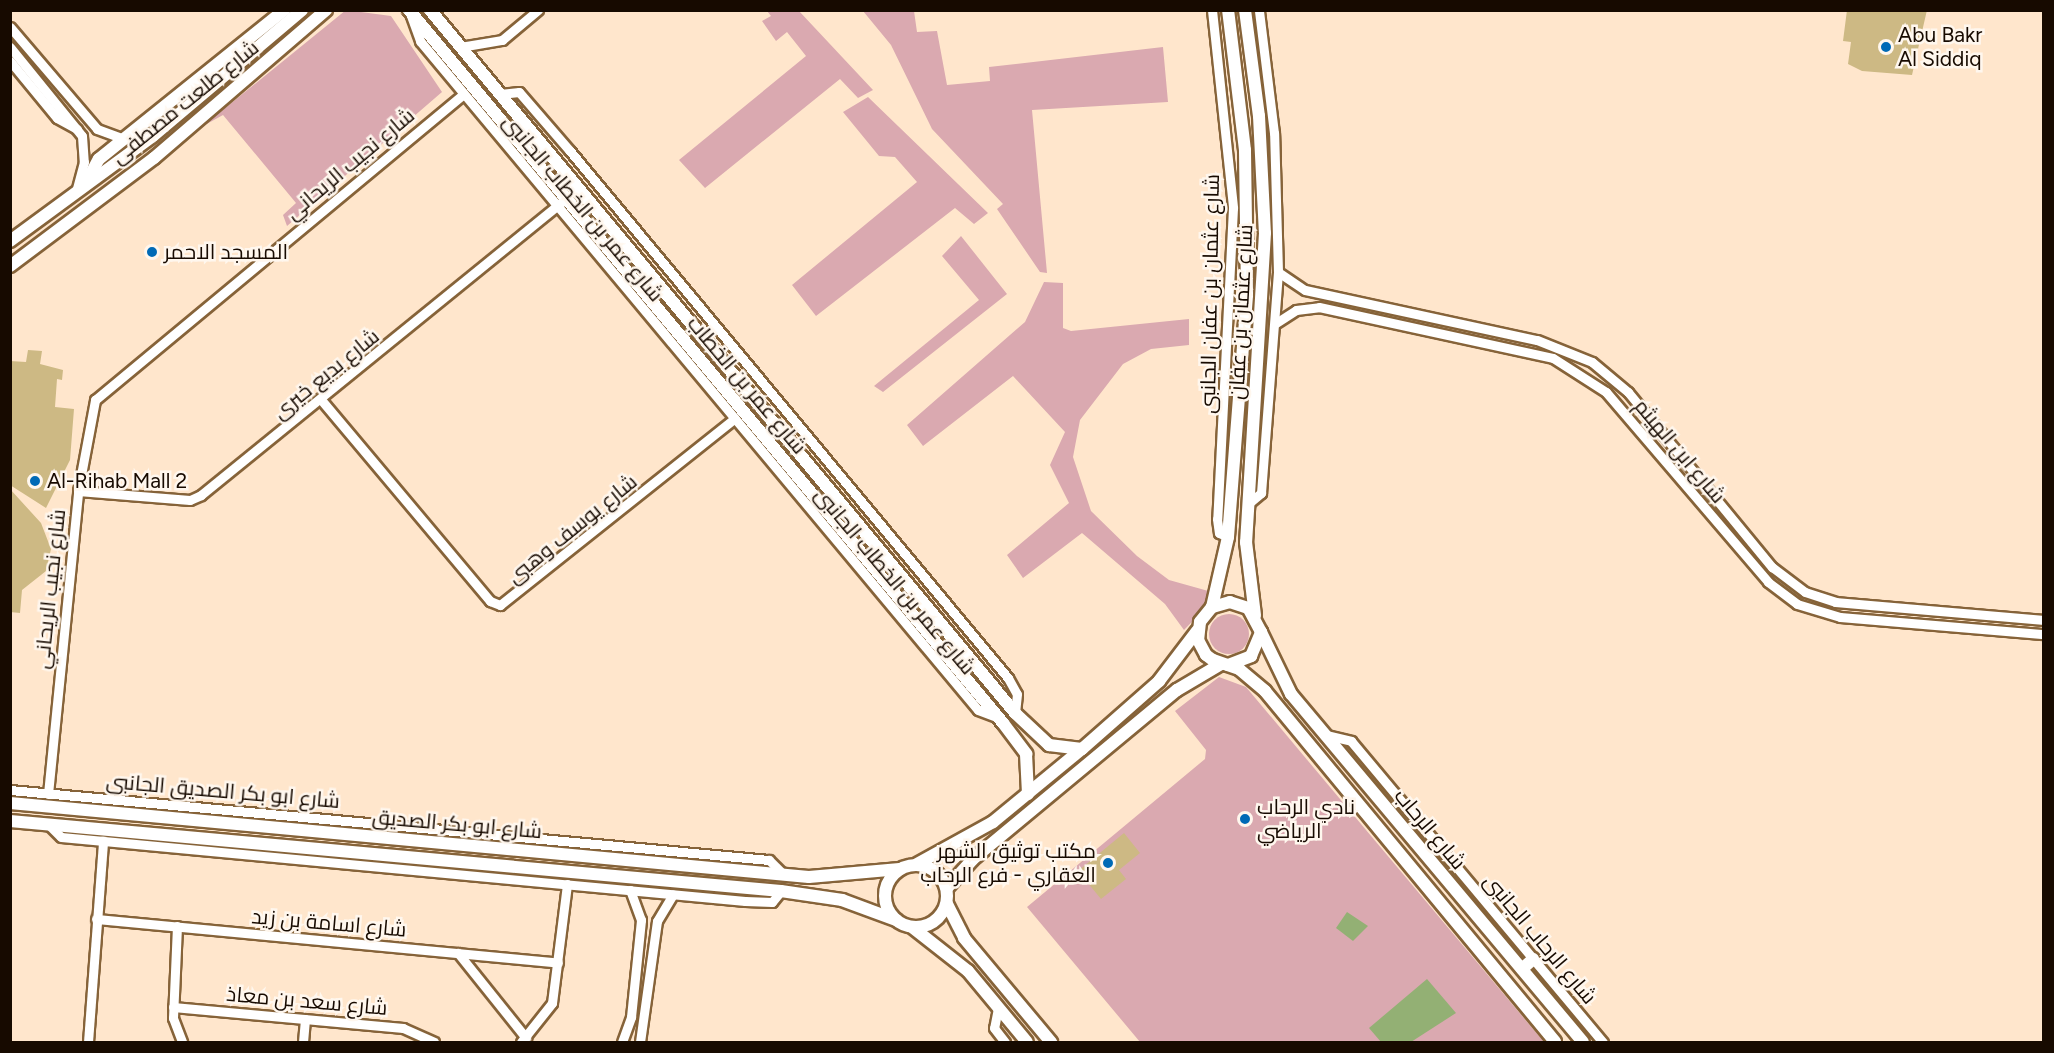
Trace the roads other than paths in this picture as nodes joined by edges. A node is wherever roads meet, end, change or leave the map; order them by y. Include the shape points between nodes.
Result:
1 (284, 10) edge
2 (302, 10) edge
3 (326, 10) edge
4 (430, 10) edge
5 (538, 10) edge
6 (1212, 10) edge
7 (1228, 10) edge
8 (1245, 10) edge
9 (1259, 10) edge
10 (409, 11) edge
11 (10, 27) edge
12 (10, 47) edge
13 (460, 47) junction
14 (10, 61) edge
15 (464, 94) junction
16 (500, 94) junction
17 (78, 129) junction
18 (126, 140) junction
19 (81, 186) junction
20 (562, 202) junction
21 (10, 242) edge
22 (10, 266) edge
23 (1278, 272) junction
24 (1247, 295) junction
25 (1265, 296) junction
26 (1276, 323) junction
27 (712, 350) junction
28 (700, 360) junction
29 (323, 402) junction
30 (735, 418) junction
31 (1704, 486) junction
32 (78, 491) junction
33 (1694, 494) junction
34 (1249, 503) junction
35 (1228, 537) junction
36 (1212, 607) junction
37 (1255, 615) junction
38 (2043, 620) edge
39 (1197, 631) junction
40 (1261, 632) junction
41 (2043, 634) edge
42 (1224, 664) junction
43 (1015, 713) junction
44 (999, 718) junction
45 (1326, 735) junction
46 (1082, 749) junction
47 (10, 790) edge
48 (48, 794) junction
49 (1028, 794) junction
50 (10, 803) edge
51 (10, 821) edge
52 (226, 822) junction
53 (48, 824) junction
54 (225, 839) junction
55 (103, 841) junction
56 (917, 864) junction
57 (900, 869) junction
58 (784, 875) junction
59 (567, 884) junction
60 (947, 888) junction
61 (630, 890) junction
62 (781, 891) junction
63 (673, 894) junction
64 (946, 904) junction
65 (96, 919) junction
66 (896, 920) junction
67 (177, 926) junction
68 (912, 927) junction
69 (458, 953) junction
70 (1533, 959) junction
71 (558, 963) junction
72 (1522, 969) junction
73 (173, 1007) junction
74 (998, 1008) junction
75 (305, 1019) junction
76 (523, 1040) edge
77 (88, 1042) edge
78 (182, 1042) edge
79 (303, 1042) edge
80 (434, 1042) edge
81 (622, 1042) edge
82 (640, 1042) edge
83 (1005, 1042) edge
84 (1027, 1042) edge
85 (1051, 1042) edge
86 (1555, 1042) edge
87 (1583, 1042) edge
88 (1603, 1042) edge

1 - 18 street
2 - 19 street, شارع طلعت مصطفى via 153,136
3 - 22 street, شارع طلعت مصطفى via 159,154
4 - 13 street, شارع عمر بن الخطاب
5 - 13 street via 502,40
6 - 35 street, شارع عثمان بن عفان الجانبى via 1233,208 1217,519 1219,533
7 - 24 street, شارع عثمان بن عفان via 1245,150
8 - 25 street, شارع عثمان بن عفان via 1261,140
9 - 23 street via 1274,133
10 - 15 street, شارع عمر بن الخطاب الجانبى via 420,41
10 - 20 street, شارع عمر بن الخطاب
11 - 18 street via 97,129
12 - 17 street
13 - 16 street, شارع عمر بن الخطاب
14 - 17 street via 57,118
15 - 20 street, شارع عمر بن الخطاب الجانبى
15 - 32 street, شارع نجيب الريحاني via 95,400
16 - 27 street, شارع عمر بن الخطاب
16 - 43 street, شارع عمر بن الخطاب الجانبى via 519,92 570,151 1008,678 1017,694
17 - 19 street via 84,162
18 - 19 street via 95,163
19 - 21 street, شارع طلعت مصطفى
20 - 28 street, شارع عمر بن الخطاب
20 - 29 street, شارع بديع خيرى
20 - 30 street, شارع عمر بن الخطاب الجانبى
23 - 26 street
23 - 31 street, شارع ابن الهيثم via 1316,293 1526,338 1579,355 1628,392
24 - 25 street
24 - 35 street, شارع عثمان بن عفان
25 - 34 street, شارع عثمان بن عفان
26 - 33 street, شارع ابن الهيثم via 1296,310 1320,307 1553,358 1606,392
26 - 34 street via 1261,493
27 - 28 street
27 - 43 street, شارع عمر بن الخطاب
28 - 44 street, شارع عمر بن الخطاب
29 - 30 street, شارع يوسف وهبى via 490,601 500,605
29 - 32 street, شارع بديع خيرى via 190,500
30 - 44 street, شارع عمر بن الخطاب الجانبى via 978,710
31 - 33 street
31 - 38 street, شارع ابن الهيثم via 1780,574 1815,596
32 - 48 street, شارع نجيب الريحاني
33 - 41 street, شارع ابن الهيثم via 1768,582 1811,610
34 - 37 street, شارع عثمان بن عفان via 1246,560
35 - 36 street, شارع عثمان بن عفان
36 - 37 street via 1230,602
36 - 39 street
37 - 40 street
39 - 42 street via 1206,655
39 - 46 street via 1159,681
40 - 42 street via 1251,656
40 - 45 street, شارع الرحاب via 1291,694
42 - 60 street via 1177,690 972,860
42 - 86 street, شارع الرحاب via 1264,691
43 - 46 street, شارع عمر بن الخطاب via 1049,745
44 - 49 street, شارع عمر بن الخطاب via 1026,754
45 - 70 street, شارع الرحاب الجانبى via 1350,741
45 - 72 street, شارع الرحاب
46 - 49 street
47 - 48 street, شارع ابو بكر الصديق الجانبى
48 - 58 street, شارع ابو بكر الصديق الجانبى via 769,860
49 - 56 street via 974,834
50 - 52 street, شارع ابو بكر الصديق
51 - 53 street, شارع ابو بكر الصديق
52 - 54 street
52 - 58 street, شارع ابو بكر الصديق
53 - 54 street, شارع ابو بكر الصديق
53 - 55 street via 61,837
54 - 62 street, شارع ابو بكر الصديق
55 - 59 street
55 - 65 street
56 - 57 street
56 - 60 street via 939,874
57 - 58 street, شارع ابو بكر الصديق via 846,877
57 - 66 street via 886,887 885,899
59 - 61 street
59 - 71 street
60 - 64 street
61 - 63 street
61 - 81 street via 641,920 631,1017
62 - 63 street via 767,903
62 - 66 street, شارع ابو بكر الصديق via 842,900
63 - 82 street via 657,921
64 - 68 street via 930,924
64 - 85 street via 964,938
65 - 67 street, شارع اسامة بن زيد
65 - 77 street
66 - 68 street
67 - 69 street, شارع اسامة بن زيد
67 - 73 street
68 - 74 street via 958,961
69 - 71 street, شارع اسامة بن زيد
69 - 76 street
70 - 72 street
70 - 88 street, شارع الرحاب الجانبى
71 - 76 street via 552,1003
72 - 87 street, شارع الرحاب
73 - 75 street, شارع سعد بن معاذ
73 - 78 street
74 - 83 street via 994,1028
74 - 84 street
75 - 79 street
75 - 80 street, شارع سعد بن معاذ via 411,1030

